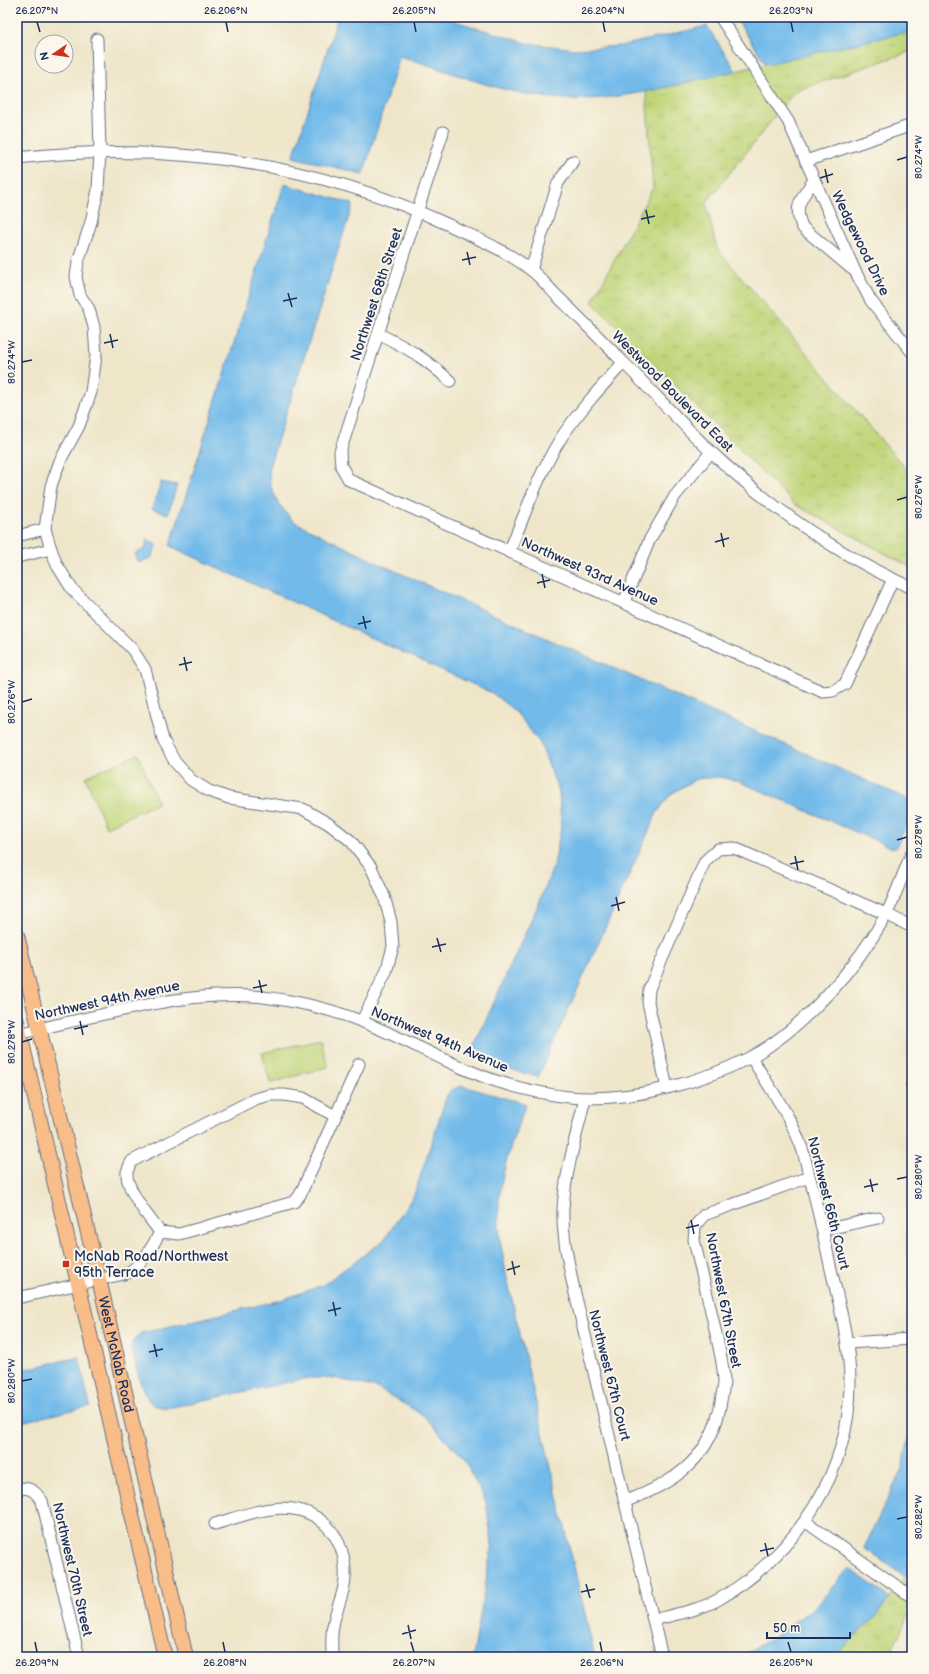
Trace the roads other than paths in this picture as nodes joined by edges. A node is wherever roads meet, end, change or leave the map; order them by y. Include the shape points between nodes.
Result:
1 (720, 17) edge
2 (97, 39) dead end
3 (912, 125) edge
4 (443, 132) dead end
5 (100, 152) junction
6 (17, 158) edge
7 (573, 161) dead end
8 (806, 161) junction
9 (814, 180) junction
10 (419, 211) junction
11 (531, 270) junction
12 (855, 271) junction
13 (379, 334) junction
14 (912, 352) edge
15 (623, 363) junction
16 (450, 381) dead end
17 (711, 452) junction
18 (341, 466) joint
19 (46, 529) junction
20 (17, 536) edge
21 (51, 549) junction
22 (509, 552) junction
23 (17, 557) edge
24 (893, 579) junction
25 (912, 588) edge
26 (624, 602) junction
27 (912, 853) edge
28 (886, 914) junction
29 (912, 927) edge
30 (17, 935) edge
31 (362, 1021) junction
32 (18, 1028) edge
33 (39, 1029) junction
34 (751, 1057) junction
35 (359, 1064) dead end
36 (667, 1088) junction
37 (585, 1098) junction
38 (336, 1116) junction
39 (809, 1177) junction
40 (878, 1218) dead end
41 (823, 1230) junction
42 (160, 1232) junction
43 (99, 1279) junction
44 (78, 1284) junction
45 (17, 1298) edge
46 (912, 1339) edge
47 (848, 1343) junction
48 (17, 1489) edge
49 (626, 1501) junction
50 (806, 1522) junction
51 (215, 1524) dead end
52 (912, 1597) edge
53 (653, 1620) junction
54 (79, 1657) edge
55 (166, 1657) edge
56 (186, 1657) edge
57 (332, 1657) edge
58 (662, 1657) edge

1 - 8 street, Wedgewood Drive via 788,121
2 - 5 street
3 - 8 street
4 - 10 street, Northwest 68th Street
5 - 6 street, Westwood Boulevard East
5 - 10 street, Westwood Boulevard East via 157,152 223,159 292,171
5 - 19 street via 98,190 76,278 80,295 89,309 94,327 96,356 91,392 79,426 60,461 51,486
7 - 11 street via 558,183
8 - 9 street, Wedgewood Drive
9 - 12 street, Wedgewood Drive
9 - 12 street via 800,200 799,219 803,228
10 - 11 street, Westwood Boulevard East via 487,243
10 - 13 street, Northwest 68th Street
11 - 15 street, Westwood Boulevard East
12 - 14 street, Wedgewood Drive via 871,301
13 - 16 street via 427,360
13 - 18 street, Northwest 68th Street via 340,452
15 - 17 street, Westwood Boulevard East
15 - 22 street via 591,397 561,439 536,486
17 - 24 street, Westwood Boulevard East via 754,489 827,544
17 - 26 street via 671,502 650,539
18 - 22 street, Northwest 93rd Avenue via 349,480
19 - 20 street
19 - 21 street
21 - 23 street
21 - 31 street via 57,565 72,589 132,649 145,669 163,740 175,762 191,780 209,791 229,798 303,810 329,824 351,841 370,867 384,896 391,922 393,947 386,972
22 - 26 street, Northwest 93rd Avenue
24 - 25 street, Westwood Boulevard East
24 - 26 street, Northwest 93rd Avenue via 845,684 833,692 822,692
27 - 28 street, Northwest 94th Avenue
28 - 29 street
28 - 34 street, Northwest 94th Avenue via 862,952 814,1009
28 - 36 street via 734,848 718,849 705,860 649,989 648,1002
30 - 33 main road, West McNab Road
31 - 33 street, Northwest 94th Avenue via 307,1004 261,997 212,995 153,1003
31 - 37 street, Northwest 94th Avenue via 498,1082 540,1092
32 - 33 street, Northwest 94th Avenue
32 - 44 main road, West McNab Road
33 - 43 main road, West McNab Road
34 - 36 street, Northwest 94th Avenue via 711,1076
34 - 39 street, Northwest 66th Court via 793,1127 801,1144
35 - 38 street
36 - 37 street, Northwest 94th Avenue via 628,1095
37 - 49 street, Northwest 67th Court via 566,1184 563,1210 565,1241 575,1293
38 - 42 street via 300,1195 294,1202 179,1234
38 - 42 street via 303,1098 284,1095 262,1097 132,1161 127,1172 128,1183
39 - 41 street, Northwest 66th Court
39 - 49 street, Northwest 67th Street via 704,1215 696,1226 694,1240 720,1350 724,1381 719,1415 708,1442 692,1464 653,1491
40 - 41 street
41 - 47 street, Northwest 66th Court
42 - 43 street via 149,1254 138,1266 128,1273
43 - 44 street
43 - 56 main road, West McNab Road
44 - 45 street
44 - 55 main road, West McNab Road
46 - 47 street
47 - 50 street, Northwest 66th Court via 850,1383 846,1425 837,1461
48 - 54 street, Northwest 70th Street via 35,1491 42,1501
49 - 53 street, Northwest 67th Court
50 - 52 street
50 - 53 street, Northwest 66th Court via 779,1553 720,1598 690,1611
51 - 57 street via 280,1508 299,1509 317,1516 334,1532 344,1555 345,1580 332,1628
53 - 58 street, Northwest 67th Court

